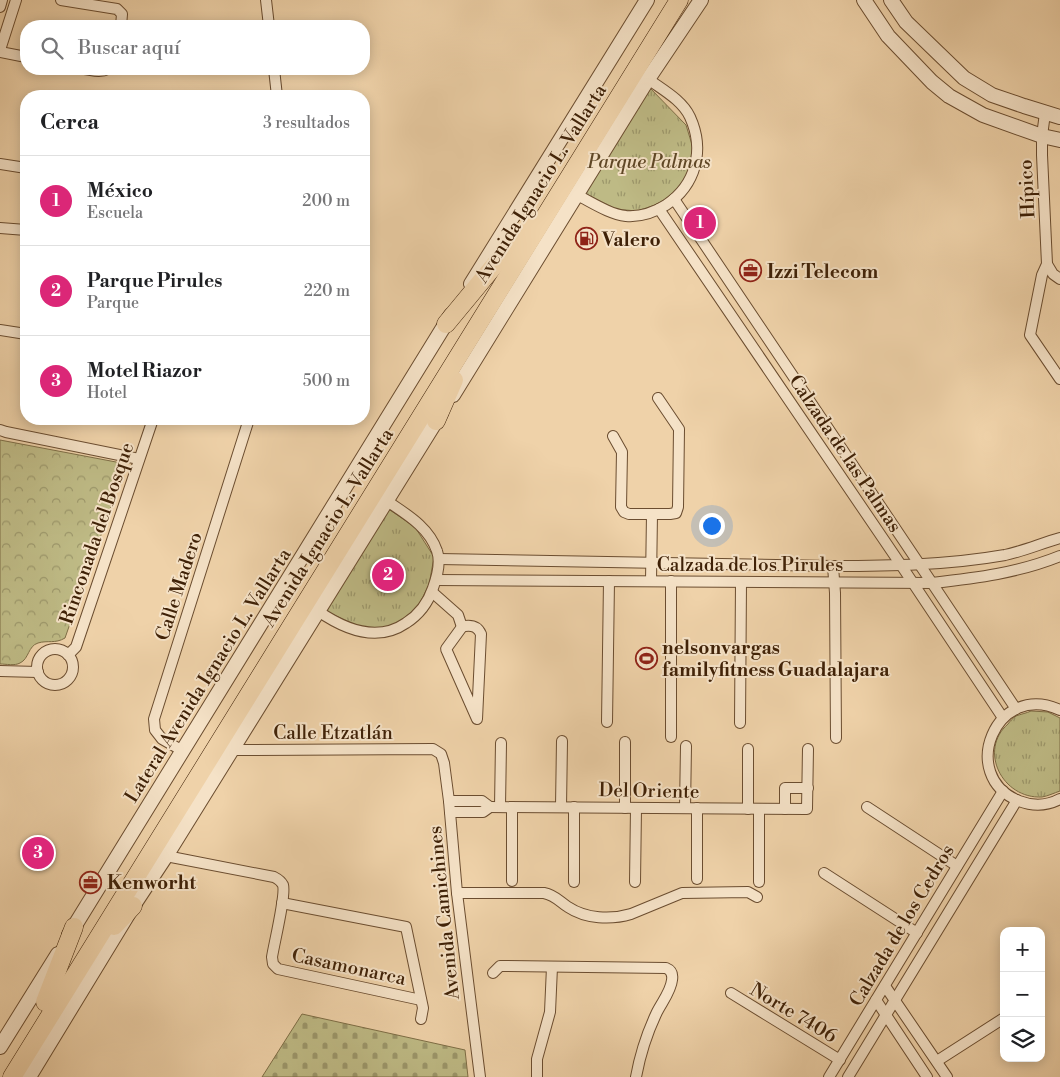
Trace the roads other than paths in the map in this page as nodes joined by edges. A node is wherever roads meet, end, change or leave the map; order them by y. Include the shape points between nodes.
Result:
1 (2, 0) edge
2 (16, 0) edge
3 (60, 0) edge
4 (266, 0) edge
5 (647, 0) edge
6 (666, 0) edge
7 (679, 0) edge
8 (701, 0) edge
9 (864, 0) edge
10 (891, 0) edge
11 (0, 7) edge
12 (122, 20) edge
13 (268, 20) edge
14 (0, 51) edge
15 (20, 56) edge
16 (948, 63) junction
17 (275, 75) edge
18 (648, 79) junction
19 (932, 82) junction
20 (276, 90) edge
21 (1045, 113) junction
22 (1060, 117) edge
23 (1042, 136) junction
24 (1060, 140) edge
25 (0, 164) edge
26 (20, 167) edge
27 (577, 195) junction
28 (674, 200) junction
29 (659, 210) junction
30 (527, 226) junction
31 (0, 228) edge
32 (20, 230) edge
33 (1047, 264) junction
34 (1060, 279) edge
35 (446, 324) junction
36 (477, 326) junction
37 (0, 330) edge
38 (20, 333) edge
39 (1060, 380) edge
40 (798, 383) junction
41 (784, 393) junction
42 (658, 398) dead end
43 (436, 421) junction
44 (150, 425) edge
45 (247, 425) edge
46 (0, 430) edge
47 (613, 436) dead end
48 (139, 459) junction
49 (386, 501) junction
50 (652, 514) junction
51 (1060, 538) edge
52 (1060, 556) edge
53 (439, 559) junction
54 (651, 562) junction
55 (919, 564) junction
56 (901, 565) junction
57 (833, 566) junction
58 (436, 580) junction
59 (609, 581) junction
60 (651, 581) junction
61 (671, 581) junction
62 (741, 582) junction
63 (834, 583) junction
64 (913, 583) junction
65 (932, 583) junction
66 (432, 592) junction
67 (318, 611) junction
68 (462, 627) junction
69 (68, 655) junction
70 (0, 671) edge
71 (38, 672) junction
72 (1060, 697) edge
73 (1057, 708) edge
74 (1016, 709) junction
75 (1003, 718) junction
76 (607, 722) dead end
77 (740, 723) dead end
78 (670, 736) dead end
79 (836, 738) dead end
80 (562, 741) dead end
81 (625, 742) dead end
82 (501, 743) dead end
83 (686, 746) dead end
84 (434, 749) joint
85 (748, 749) dead end
86 (808, 749) dead end
87 (232, 750) junction
88 (183, 752) junction
89 (808, 788) junction
90 (1003, 791) junction
91 (1017, 800) junction
92 (449, 801) junction
93 (1059, 802) edge
94 (495, 806) junction
95 (512, 807) junction
96 (561, 807) junction
97 (574, 807) junction
98 (867, 807) dead end
99 (625, 808) junction
100 (636, 808) junction
101 (685, 808) junction
102 (698, 808) junction
103 (748, 809) junction
104 (759, 809) junction
105 (785, 809) junction
106 (450, 812) junction
107 (166, 856) junction
108 (958, 866) junction
109 (824, 873) dead end
110 (697, 879) dead end
111 (512, 881) dead end
112 (574, 882) dead end
113 (635, 882) dead end
114 (759, 882) dead end
115 (457, 893) junction
116 (757, 897) dead end
117 (282, 903) junction
118 (133, 906) junction
119 (74, 927) junction
120 (917, 933) junction
121 (88, 954) junction
122 (552, 967) junction
123 (493, 973) dead end
124 (885, 986) junction
125 (731, 993) dead end
126 (421, 1000) junction
127 (876, 1000) junction
128 (895, 1001) junction
129 (45, 1002) junction
130 (886, 1015) junction
131 (421, 1019) dead end
132 (1000, 1021) edge
133 (0, 1046) edge
134 (848, 1046) junction
135 (863, 1052) junction
136 (840, 1060) junction
137 (937, 1062) junction
138 (0, 1074) edge
139 (12, 1077) edge
140 (29, 1077) edge
141 (480, 1077) edge
142 (537, 1077) edge
143 (636, 1077) edge
144 (829, 1077) edge
145 (848, 1077) edge
146 (927, 1077) edge
147 (948, 1077) edge

1 - 11 street
2 - 14 street
3 - 12 street via 117,10 122,14
4 - 13 street
5 - 35 street, Avenida Ignacio L. Vallarta
6 - 30 highway, Avenida Ignacio L. Vallarta
7 - 36 highway, Avenida Ignacio L. Vallarta
8 - 18 street
9 - 19 street via 888,36
10 - 16 street via 906,22
14 - 15 street
16 - 19 street
16 - 21 street via 964,78 992,95
17 - 20 street
18 - 27 street
18 - 28 street via 680,103 690,117 696,136 698,154 693,172
19 - 23 street via 949,96 983,115
21 - 22 street
21 - 23 street, Hípico
23 - 24 street
23 - 33 street, Hípico
25 - 26 street
27 - 29 street via 613,213 628,216
27 - 43 street
28 - 29 street
28 - 40 street, Calzada de las Palmas
29 - 41 street, Calzada de las Palmas
30 - 35 highway
30 - 129 highway, Avenida Ignacio L. Vallarta
31 - 32 street
33 - 34 street
33 - 39 street, Hípico via 1030,335
35 - 88 street, Lateral Avenida Ignacio L. Vallarta
36 - 43 highway
36 - 121 highway, Avenida Ignacio L. Vallarta
37 - 38 street
40 - 41 street
40 - 55 street, Calzada de las Palmas
41 - 56 street, Calzada de las Palmas
42 - 50 street via 679,429 678,507 676,513
43 - 49 street
44 - 48 street, Rinconada del Bosque
45 - 88 street, Calle Madero via 154,719 155,730 162,739
46 - 48 street
47 - 50 street via 622,452 621,507 629,514
48 - 69 street, Rinconada del Bosque via 76,647
49 - 53 street via 427,532
49 - 67 street
50 - 54 street
51 - 55 street, Calzada de los Pirules via 1007,554
52 - 65 street, Calzada de los Pirules via 1008,573
53 - 54 street, Calzada de los Pirules
53 - 58 street
54 - 57 street, Calzada de los Pirules
54 - 60 street
55 - 56 street, Calzada de los Pirules
55 - 65 street, Calzada de las Palmas
56 - 57 street, Calzada de los Pirules
56 - 64 street, Calzada de las Palmas
57 - 63 street
58 - 59 street, Calzada de los Pirules
58 - 66 street
59 - 60 street, Calzada de los Pirules
59 - 76 street
60 - 61 street, Calzada de los Pirules
61 - 62 street, Calzada de los Pirules
61 - 78 street
62 - 63 street, Calzada de los Pirules
62 - 77 street
63 - 64 street, Calzada de los Pirules
63 - 79 street
64 - 65 street, Calzada de los Pirules
64 - 75 street, Calzada de las Palmas
65 - 74 street, Calzada de las Palmas
66 - 67 street via 413,619 398,629 382,633 348,628
66 - 68 street via 458,615
67 - 87 street
68 - 68 street via 446,649 477,718 481,634 473,626
69 - 71 street via 56,649 49,650 39,659
69 - 71 street via 72,670 64,683 53,685 44,681
70 - 71 street
72 - 73 street
73 - 74 street via 1034,704
74 - 75 street
75 - 90 street via 996,725 987,754 991,774
80 - 96 street
81 - 99 street
82 - 94 street
83 - 101 street
84 - 87 street, Calle Etzatlán
84 - 92 street, Avenida Camichines via 441,754 444,763
85 - 103 street
86 - 89 street
87 - 107 street
88 - 119 street, Lateral Avenida Ignacio L. Vallarta
89 - 105 street, Del Oriente via 807,809
89 - 105 street via 785,788
90 - 91 street
90 - 108 street, Calzada de los Cedros
91 - 93 street via 1032,805
91 - 128 street, Calzada de los Cedros
92 - 94 street via 482,801
92 - 106 street, Avenida Camichines
94 - 95 street, Del Oriente
94 - 106 street via 483,812
95 - 96 street, Del Oriente
95 - 111 street
96 - 97 street, Del Oriente
97 - 99 street, Del Oriente
97 - 112 street
98 - 108 street
99 - 100 street, Del Oriente
100 - 101 street, Del Oriente
100 - 113 street
101 - 102 street, Del Oriente
102 - 103 street, Del Oriente
102 - 110 street
103 - 104 street, Del Oriente
104 - 105 street, Del Oriente
104 - 114 street
106 - 115 street, Avenida Camichines
107 - 117 street, Casamonarca via 274,877 282,885
107 - 118 street
108 - 120 street, Calzada de los Cedros
109 - 120 street
115 - 116 street via 544,893 556,897 568,908 605,918 623,917 682,893 748,892
115 - 141 street, Avenida Camichines
117 - 126 street, Casamonarca via 406,927
117 - 126 street, Casamonarca via 272,957 278,969
118 - 121 highway
118 - 140 street
119 - 129 highway
119 - 133 street, Lateral Avenida Ignacio L. Vallarta
120 - 124 street, Calzada de los Cedros
121 - 139 highway, Avenida Ignacio L. Vallarta
122 - 123 street via 500,966
122 - 142 street via 550,1012 537,1059
122 - 143 street via 670,969 672,983 650,1030
124 - 127 street, Calzada de los Cedros
124 - 128 street
125 - 136 street, Norte 7406
126 - 131 street, Casamonarca
127 - 130 street
127 - 134 street, Calzada de los Cedros
128 - 130 street, Calzada de los Cedros
128 - 137 street
129 - 138 highway, Avenida Ignacio L. Vallarta
130 - 135 street, Calzada de los Cedros
130 - 146 street
132 - 137 street
134 - 135 street
134 - 136 street, Calzada de los Cedros
135 - 145 street, Calzada de los Cedros
136 - 144 street, Calzada de los Cedros
137 - 147 street

